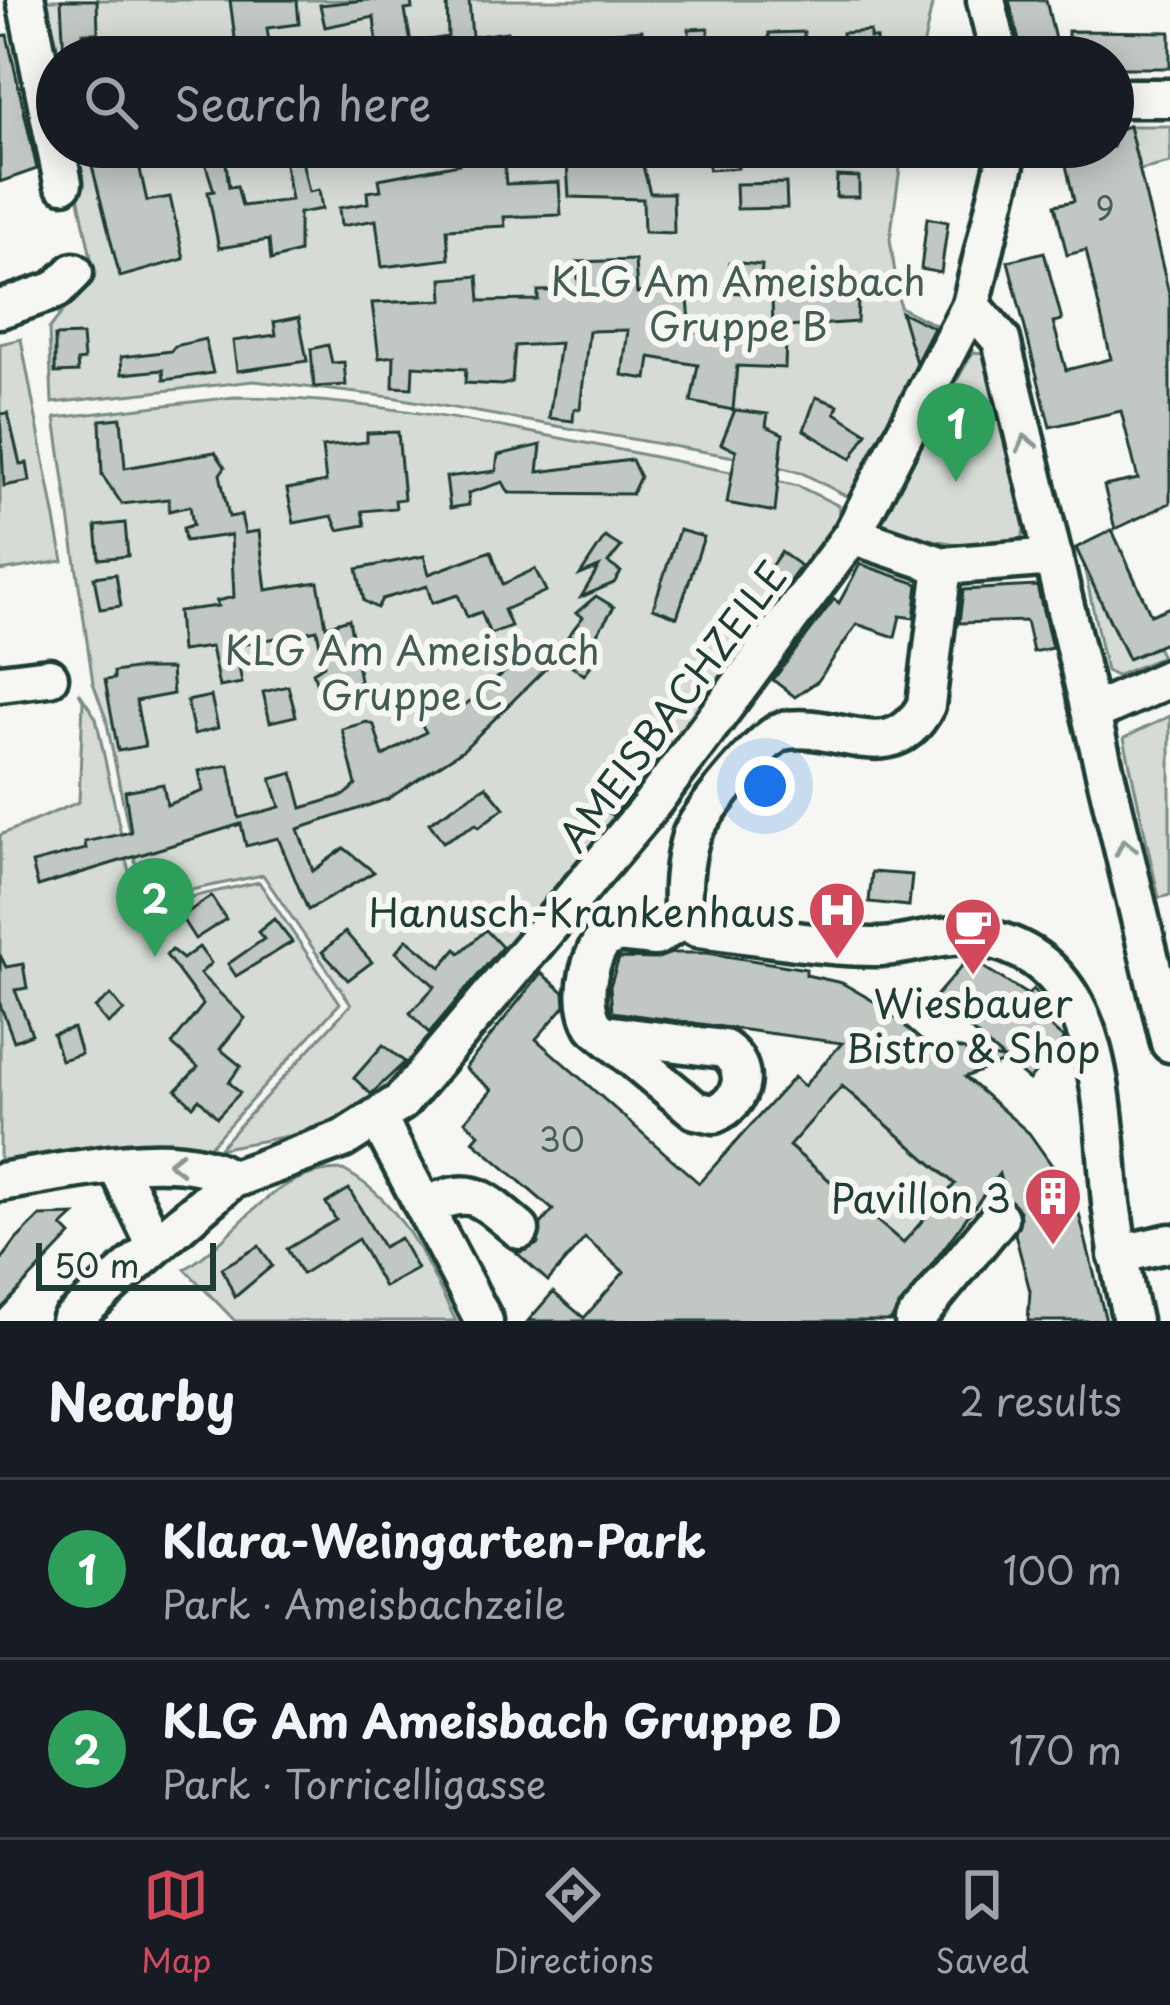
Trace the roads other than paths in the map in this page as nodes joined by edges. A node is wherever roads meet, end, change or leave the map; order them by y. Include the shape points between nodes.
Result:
1 (26, 0) edge
2 (986, 0) edge
3 (995, 36) edge
4 (36, 49) edge
5 (1134, 98) edge
6 (1170, 98) edge
7 (60, 168) edge
8 (1004, 168) edge
9 (63, 182) dead end
10 (74, 272) dead end
11 (971, 305) junction
12 (0, 309) edge
13 (852, 535) junction
14 (1054, 557) junction
15 (944, 566) junction
16 (49, 677) dead end
17 (1170, 678) edge
18 (0, 683) edge
19 (1094, 712) junction
20 (685, 919) junction
21 (605, 1034) dead end
22 (1170, 1042) edge
23 (378, 1119) junction
24 (117, 1166) junction
25 (231, 1180) junction
26 (0, 1182) edge
27 (424, 1206) junction
28 (999, 1218) dead end
29 (520, 1230) dead end
30 (1170, 1243) edge
31 (155, 1244) junction
32 (1118, 1255) junction
33 (70, 1321) edge
34 (484, 1321) edge
35 (914, 1321) edge
36 (1132, 1321) edge

1 - 4 street
2 - 3 street
5 - 6 street
7 - 9 street
8 - 11 street, AMEISBACHZEILE
10 - 12 street via 56,290
11 - 13 street, AMEISBACHZEILE
14 -> 11 street via 1001,340
13 - 15 street
13 - 23 street, AMEISBACHZEILE via 648,809 451,1048
14 - 15 street
14 - 19 street
15 - 20 street via 917,722 892,739 794,730 770,736 692,832
16 - 18 street
17 - 19 street
22 -> 19 street
20 - 21 street via 655,937 608,936 597,949 587,1011
20 - 32 street via 697,928 882,947 970,936 1042,964 1074,1003 1096,1058
23 - 25 street, AMEISBACHZEILE
23 - 27 street
25 -> 24 street via 198,1163
24 - 26 street
24 - 31 street
25 - 31 street, AMEISBACHZEILE
27 - 29 street via 453,1194 478,1196
27 - 34 street
28 - 35 street
30 - 32 street
31 - 33 street, AMEISBACHZEILE
32 - 36 street

